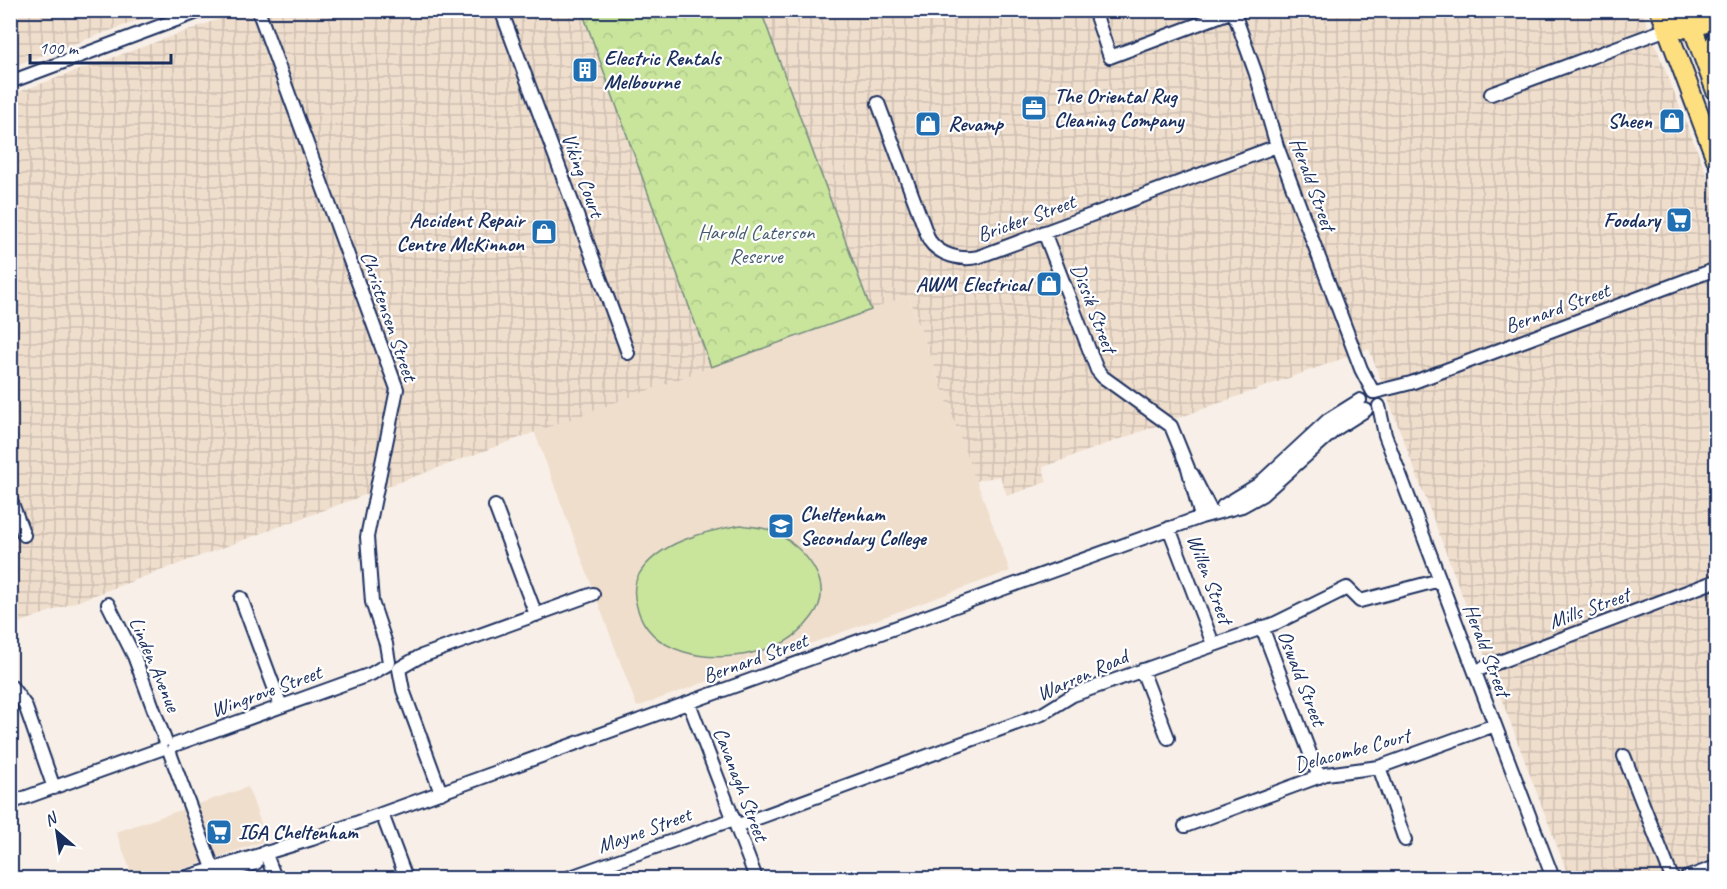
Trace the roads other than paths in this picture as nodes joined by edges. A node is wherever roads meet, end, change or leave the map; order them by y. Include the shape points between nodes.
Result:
1 (203, 10) edge
2 (258, 10) edge
3 (501, 10) edge
4 (1094, 10) edge
5 (1660, 10) edge
6 (1233, 11) edge
7 (1692, 17) edge
8 (1716, 20) edge
9 (1667, 29) junction
10 (1716, 39) edge
11 (1704, 58) junction
12 (10, 82) edge
13 (1716, 91) edge
14 (1491, 94) dead end
15 (878, 103) dead end
16 (1277, 146) junction
17 (1716, 159) edge
18 (1044, 232) junction
19 (1716, 269) edge
20 (628, 353) dead end
21 (1371, 401) junction
22 (10, 498) edge
23 (495, 506) dead end
24 (1206, 515) junction
25 (1169, 528) junction
26 (24, 535) dead end
27 (1440, 580) junction
28 (1716, 581) edge
29 (593, 594) dead end
30 (241, 598) dead end
31 (108, 604) dead end
32 (536, 615) junction
33 (1262, 627) junction
34 (1213, 644) junction
35 (394, 666) junction
36 (1142, 670) junction
37 (1475, 671) junction
38 (10, 686) edge
39 (689, 703) junction
40 (281, 706) junction
41 (1495, 725) junction
42 (1168, 738) dead end
43 (168, 747) junction
44 (1624, 756) dead end
45 (1379, 767) junction
46 (1319, 777) junction
47 (54, 788) junction
48 (441, 793) junction
49 (10, 803) edge
50 (382, 814) junction
51 (735, 823) junction
52 (1185, 826) dead end
53 (1405, 840) dead end
54 (266, 856) junction
55 (608, 864) junction
56 (1716, 867) edge
57 (213, 874) edge
58 (184, 879) edge
59 (275, 879) edge
60 (406, 879) edge
61 (568, 879) edge
62 (613, 879) edge
63 (756, 879) edge
64 (1553, 879) edge
65 (1671, 879) edge
66 (1686, 879) edge

1 - 12 street
2 - 35 street, Christensen Street via 397,389 366,537 372,602
3 - 20 street, Viking Court
4 - 6 street via 1110,57
5 - 9 highway
6 - 16 street, Herald Street
7 - 8 main road
7 - 9 main road
7 - 11 highway
9 - 14 street
9 - 17 highway
10 - 11 main road
11 - 13 highway
15 - 18 street, Bricker Street via 927,236 935,248 972,259
16 - 18 street, Bricker Street
16 - 21 street, Herald Street
18 - 24 street, Dissik Street via 1100,374 1167,421
19 - 21 street, Bernard Street
21 - 24 street, Bernard Street via 1312,432 1259,484
21 - 27 street, Herald Street
22 - 26 street
23 - 32 street
24 - 25 street, Bernard Street
25 - 34 street, Willen Street
25 - 39 street, Bernard Street
27 - 33 street, Warren Road via 1360,601 1347,588
27 - 37 street, Herald Street
28 - 37 street, Mills Street
29 - 32 street, Wingrove Street
30 - 40 street
31 - 43 street, Linden Avenue via 134,656
32 - 35 street, Wingrove Street
33 - 34 street, Warren Road
33 - 46 street, Oswald Street
34 - 36 street, Warren Road
35 - 40 street, Wingrove Street
35 - 48 street, Christensen Street
36 - 42 street
36 - 51 street, Warren Road via 1073,695 1042,714
37 - 41 street, Herald Street
38 - 47 street via 25,705
39 - 48 street, Bernard Street
39 - 51 street, Cavanagh Street
40 - 43 street, Wingrove Street
41 - 45 street, Delacombe Court
41 - 64 street, Herald Street
43 - 47 street, Wingrove Street
43 - 57 street, Linden Avenue
44 - 65 street
45 - 46 street, Delacombe Court
45 - 53 street
46 - 52 street, Delacombe Court
47 - 49 street, Wingrove Street
48 - 50 street, Bernard Street
50 - 54 street, Bernard Street
50 - 60 street
51 - 55 street, Mayne Street
51 - 63 street, Cavanagh Street
54 - 57 street, Bernard Street
54 - 59 street
55 - 61 street, Mayne Street
55 - 62 street
56 - 66 street
57 - 58 street, Bernard Street

